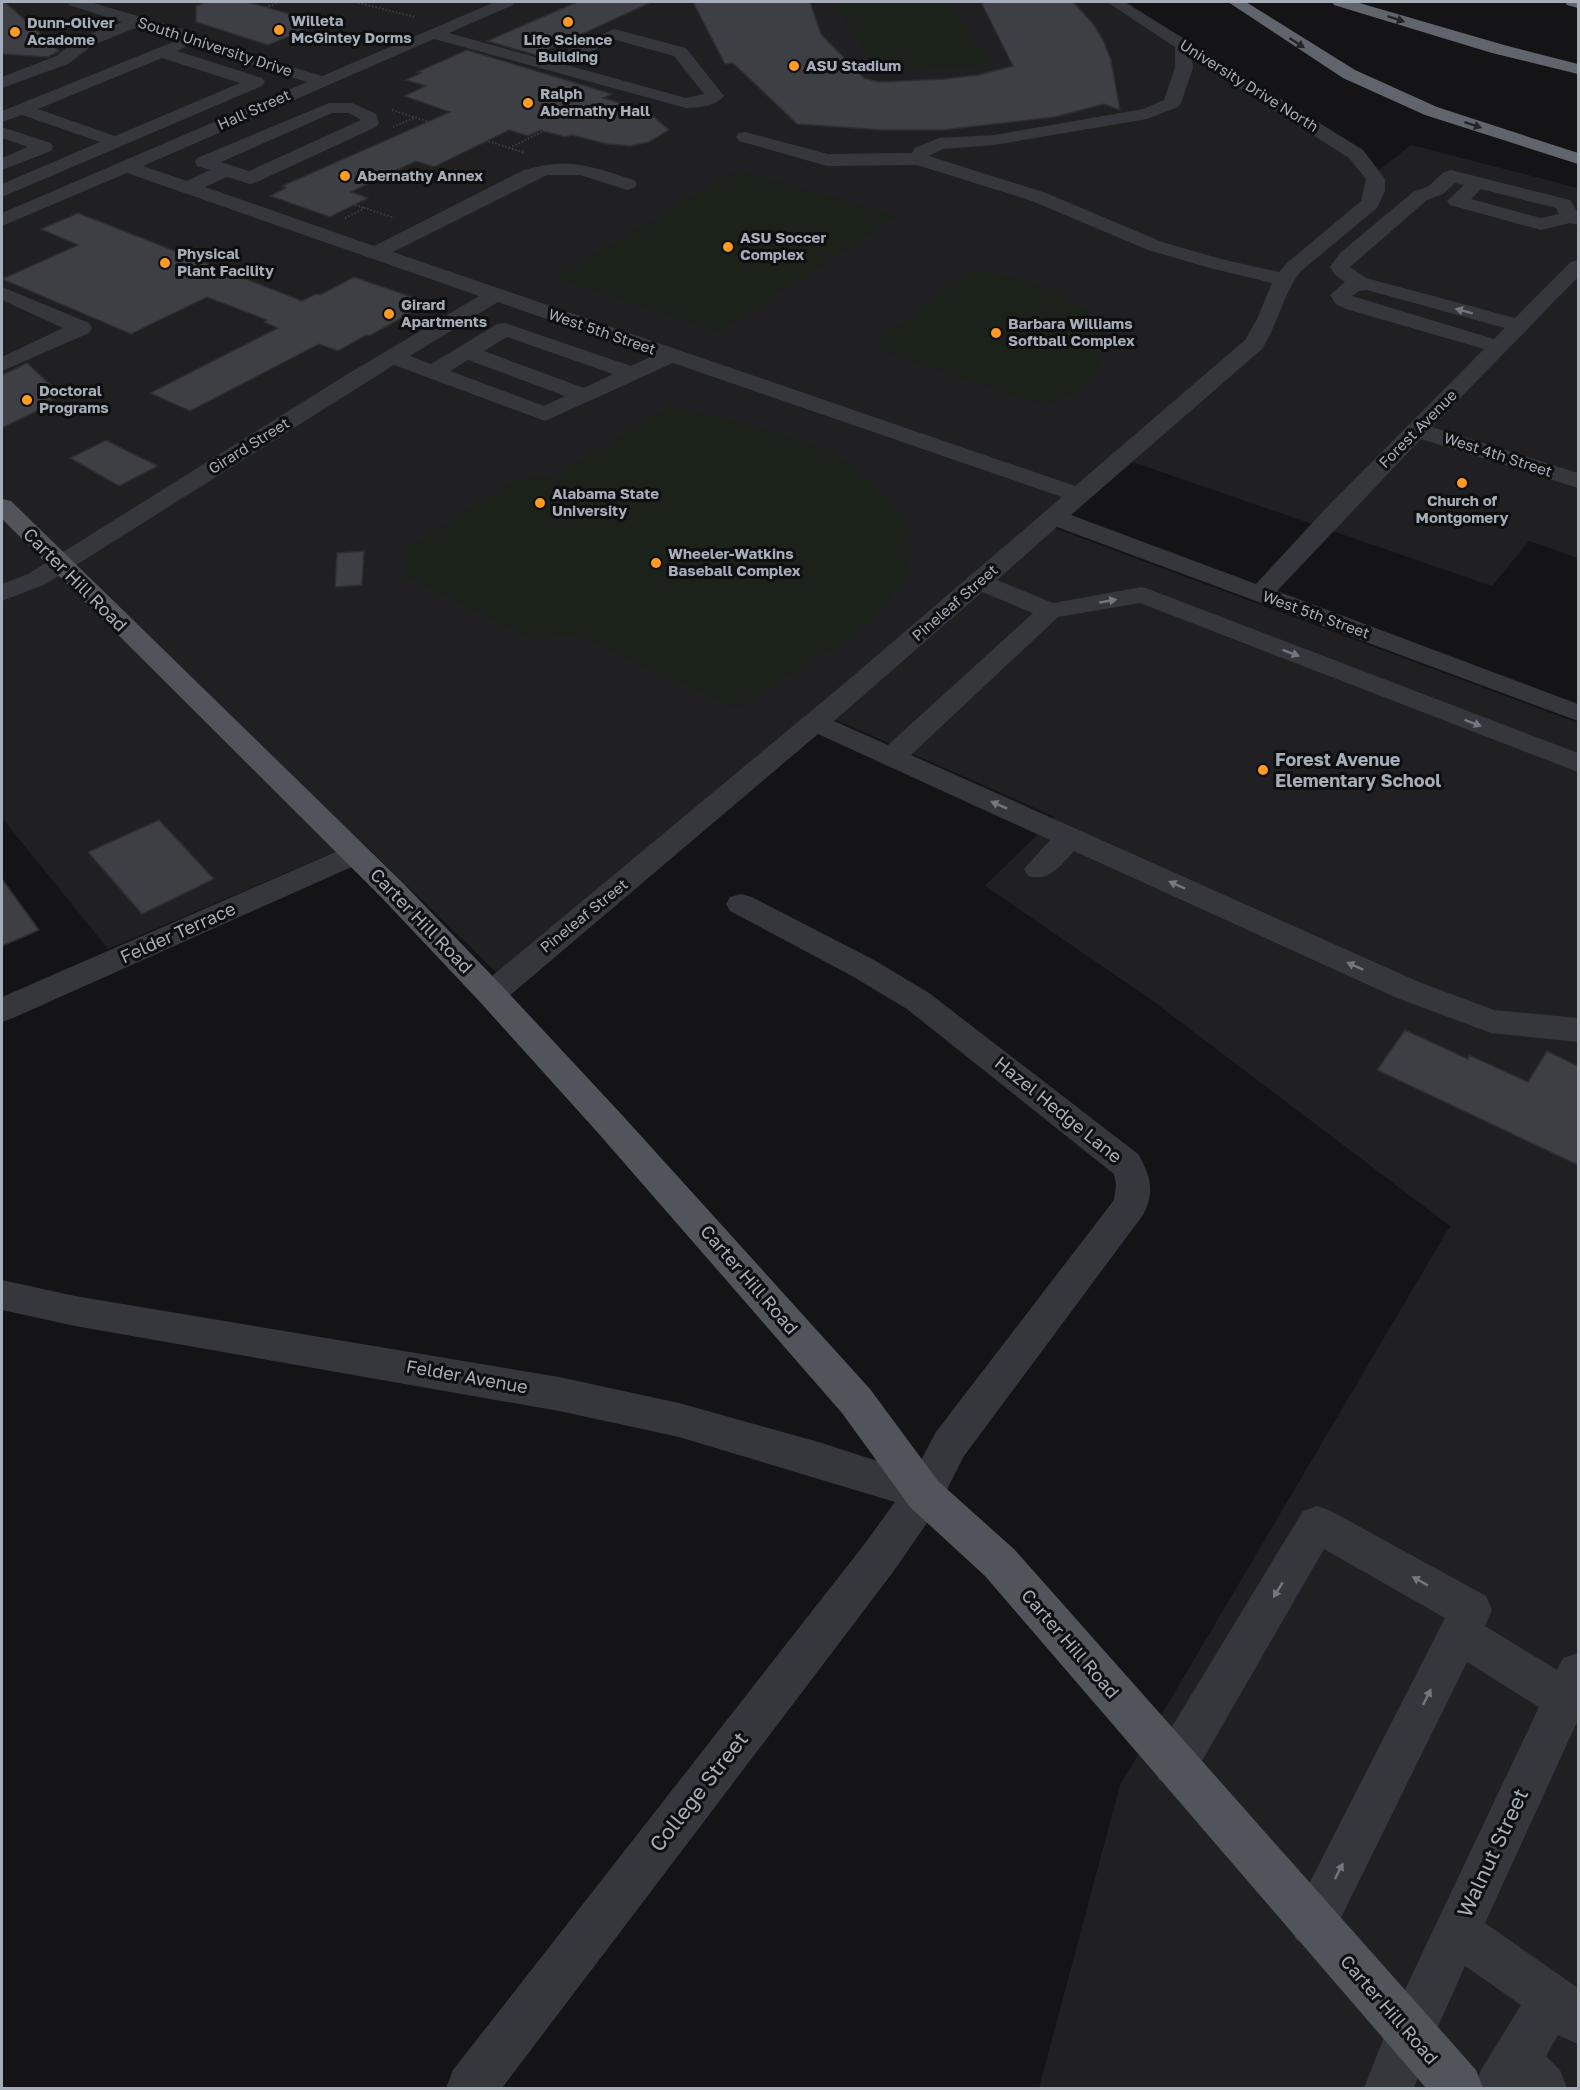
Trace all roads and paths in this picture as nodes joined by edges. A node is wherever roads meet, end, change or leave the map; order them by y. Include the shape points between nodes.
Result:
1 (75, 2) edge
2 (280, 2) edge
3 (355, 2) edge
4 (507, 2) edge
5 (1115, 2) edge
6 (1236, 2) edge
7 (1340, 2) edge
8 (1574, 2) edge
9 (1578, 3) edge
10 (417, 18) dead end
11 (138, 21) junction
12 (209, 27) dead end
13 (433, 34) junction
14 (190, 39) junction
15 (1183, 45) junction
16 (162, 52) junction
17 (548, 65) junction
18 (1578, 69) edge
19 (321, 81) junction
20 (2, 83) edge
21 (21, 109) junction
22 (392, 110) dead end
23 (2, 117) edge
24 (546, 130) dead end
25 (2, 132) edge
26 (745, 136) dead end
27 (116, 142) junction
28 (1530, 144) junction
29 (509, 148) junction
30 (529, 155) dead end
31 (920, 159) junction
32 (1578, 159) edge
33 (3, 163) edge
34 (1578, 164) edge
35 (126, 166) junction
36 (226, 170) junction
37 (1376, 179) joint
38 (1478, 182) junction
39 (627, 184) dead end
40 (187, 188) junction
41 (2, 191) edge
42 (355, 205) dead end
43 (365, 208) junction
44 (7, 213) edge
45 (1575, 218) edge
46 (394, 219) dead end
47 (338, 222) dead end
48 (375, 253) junction
49 (1578, 266) edge
50 (1284, 279) junction
51 (1361, 284) junction
52 (2, 294) edge
53 (495, 295) junction
54 (1520, 326) junction
55 (12, 342) dead end
56 (1500, 347) junction
57 (32, 351) junction
58 (466, 352) junction
59 (671, 356) junction
60 (393, 357) junction
61 (2, 365) edge
62 (433, 372) junction
63 (633, 374) junction
64 (585, 396) junction
65 (1418, 430) junction
66 (1578, 481) edge
67 (1079, 495) junction
68 (2, 506) edge
69 (1054, 517) junction
70 (59, 565) junction
71 (980, 582) junction
72 (2, 592) edge
73 (1260, 594) junction
74 (1050, 611) junction
75 (1578, 713) edge
76 (816, 723) junction
77 (892, 757) junction
78 (1578, 764) edge
79 (1071, 837) junction
80 (354, 854) junction
81 (1039, 869) dead end
82 (741, 904) dead end
83 (491, 994) junction
84 (2, 1010) edge
85 (1575, 1029) edge
86 (2, 1295) edge
87 (924, 1494) junction
88 (1458, 1634) junction
89 (1572, 1686) edge
90 (1175, 1764) junction
91 (1312, 1923) junction
92 (1456, 1931) junction
93 (1566, 2009) edge
94 (1409, 2034) junction
95 (1519, 2079) edge
96 (471, 2088) edge
97 (1389, 2088) edge
98 (1458, 2088) edge

1 - 11 street, South University Drive
2 - 12 path
3 - 10 path
4 - 13 street, Hall Street
5 - 15 street, University Drive North
6 -> 28 highway via 1349,74 1431,111
7 -> 18 highway
8 - 9 highway
11 - 14 street, South University Drive
11 - 20 street via 87,41 62,60
13 - 17 street
13 - 19 street, Hall Street
14 - 16 street
14 - 19 street, South University Drive
15 - 31 street via 1184,68 1172,104 1147,114 1087,125 994,140 939,144 922,152
15 - 37 street, University Drive North via 1356,154
16 - 21 street
16 - 27 street via 256,82
17 - 17 street via 686,103 715,96 680,52 614,34
19 - 35 street, Hall Street
21 - 23 street
21 - 27 street
22 - 29 path
24 - 29 path
25 - 33 street via 44,147
26 - 31 street via 827,160
27 - 41 street
28 - 32 highway
28 - 34 highway
29 - 30 path
31 - 50 street via 1039,197 1155,246
35 - 40 street, West 5th Street
35 - 44 street, Hall Street
36 - 36 street via 250,178 370,123 370,118 352,108 329,108 204,162
36 - 40 street
37 - 50 street, Pineleaf Street via 1370,204 1293,267
38 - 45 street via 1563,204
38 - 45 street via 1457,201 1541,224
38 - 51 street via 1451,176 1436,190 1420,196 1347,257 1340,267 1342,271
39 - 48 street via 569,166 552,167
40 - 48 street, West 5th Street
42 - 43 path
43 - 46 path
43 - 47 path
48 - 53 street, West 5th Street
49 - 54 street, Forest Avenue via 1560,298
50 - 67 street, Pineleaf Street via 1254,344
54 -> 51 street
51 - 56 street via 1340,295 1342,300
52 - 57 street via 81,328
53 - 59 street, West 5th Street
53 - 60 street, Girard Street
54 - 56 street, Forest Avenue
55 - 57 street
56 - 65 street, Forest Avenue
57 - 61 street
58 - 62 street
58 - 63 street via 505,329
58 - 64 street
59 - 63 street
59 - 67 street, West 5th Street
60 - 62 street
60 - 70 street, Girard Street
62 - 64 street via 545,414
63 - 64 street
65 - 66 street, West 4th Street
65 - 73 street, Forest Avenue
67 - 69 street, Pineleaf Street
68 - 70 main road, Carter Hill Road
69 - 71 street, Pineleaf Street
69 - 73 street, West 5th Street
70 - 72 street, Girard Street via 37,579
70 - 80 main road, Carter Hill Road
71 - 74 street
71 - 76 street, Pineleaf Street
73 - 75 street, West 5th Street
74 - 77 street
74 -> 78 street via 1142,596
76 - 77 street
76 - 83 street, Pineleaf Street
79 -> 77 street
79 - 81 street
85 -> 79 street via 1491,1021 1408,990
80 - 83 main road, Carter Hill Road
80 - 84 street, Felder Terrace
82 - 87 street, Hazel Hedge Lane via 918,1001 1132,1172 1136,1188 1130,1205 950,1444
83 - 87 main road, Carter Hill Road via 856,1401
86 - 87 street, Felder Avenue via 570,1396 690,1423
87 - 90 main road, Carter Hill Road via 1000,1563
87 - 96 street, College Street
88 - 89 street
88 -> 90 street via 1471,1610 1317,1524
91 -> 88 street
89 - 92 street, Walnut Street
90 - 91 main road, Carter Hill Road
91 - 94 main road, Carter Hill Road
92 - 93 street
92 - 94 street, Walnut Street
93 - 95 street
94 - 97 street, Walnut Street
94 - 98 main road, Carter Hill Road

